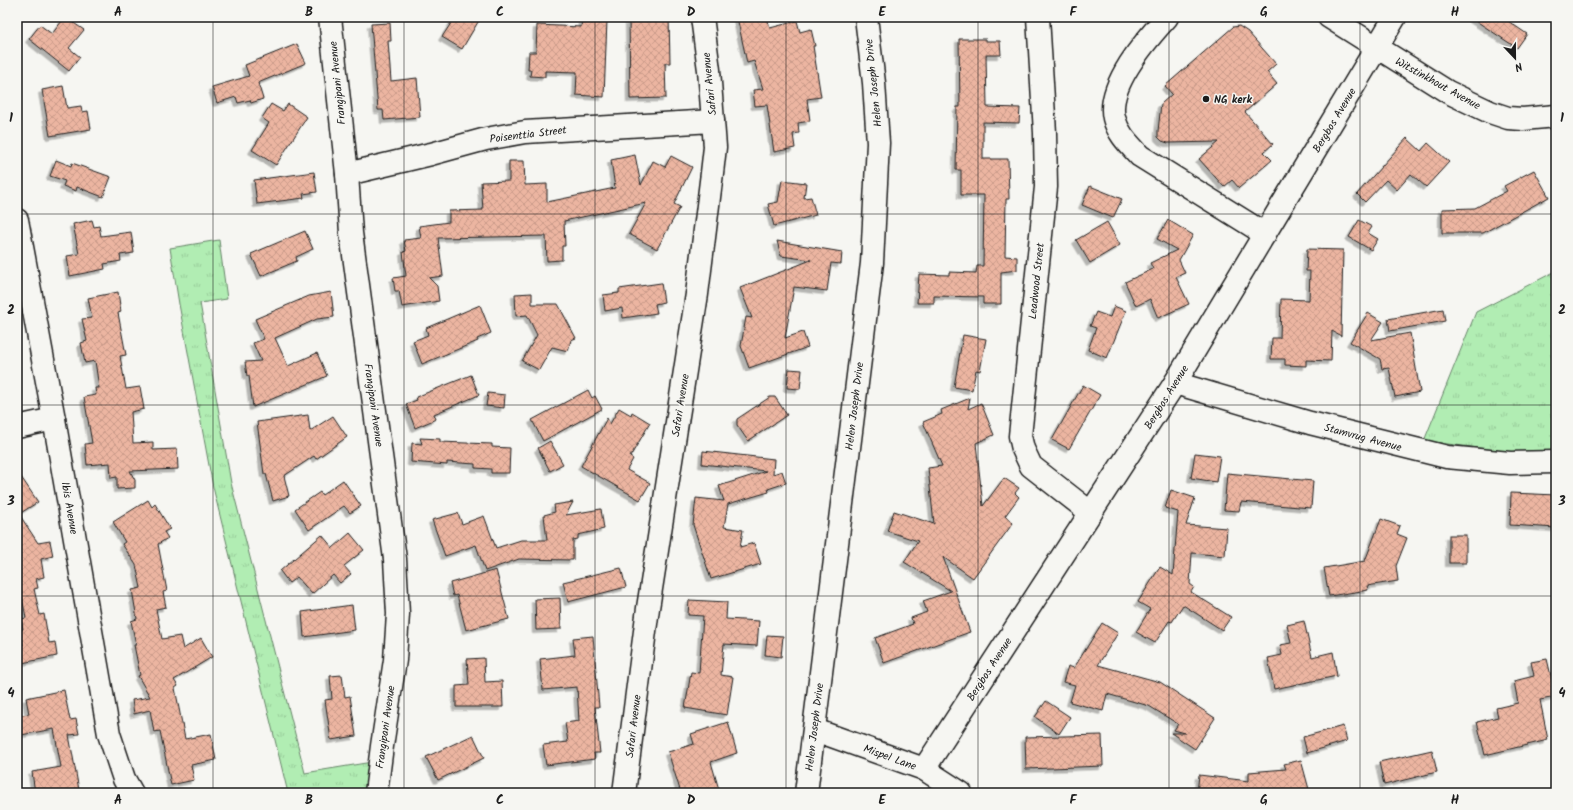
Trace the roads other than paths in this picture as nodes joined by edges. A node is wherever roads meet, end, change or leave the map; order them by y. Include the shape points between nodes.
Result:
1 (330, 17) edge
2 (702, 17) edge
3 (866, 17) edge
4 (1038, 17) edge
5 (1167, 17) edge
6 (1329, 17) edge
7 (1395, 17) edge
8 (1377, 48) junction
9 (1556, 116) edge
10 (713, 122) junction
11 (347, 174) junction
12 (17, 220) edge
13 (1266, 234) junction
14 (1175, 384) junction
15 (54, 419) junction
16 (17, 427) edge
17 (1556, 462) edge
18 (1091, 513) junction
19 (815, 730) junction
20 (924, 769) junction
21 (132, 793) edge
22 (376, 793) edge
23 (624, 793) edge
24 (806, 793) edge
25 (962, 793) edge

1 - 11 street, Frangipani Avenue
2 - 10 street, Safari Avenue
3 - 19 street, Helen Joseph Drive via 878,143 872,263
4 - 18 street, Leadwood Street via 1046,187 1020,436 1031,466
5 - 13 street via 1151,34 1131,63 1116,91 1113,106 1117,126 1140,156
6 - 8 street, Witstinkhout Avenue
7 - 8 street, Bergbos Avenue
8 - 9 street, Witstinkhout Avenue via 1448,92 1494,114 1523,119
8 - 13 street, Bergbos Avenue
10 - 11 street, Poisenttia Street via 525,132 486,139
10 - 23 street, Safari Avenue via 715,147 697,294 648,608
11 - 22 street, Frangipani Avenue via 351,233 397,586 395,660
12 - 15 street, Ibis Avenue
13 - 14 street, Bergbos Avenue
14 - 17 street, Stamvrug Avenue via 1310,423 1447,457 1510,463
14 - 18 street, Bergbos Avenue
15 - 16 street
15 - 21 street, Ibis Avenue via 109,734 124,779
18 - 20 street, Bergbos Avenue
19 - 20 street, Mispel Lane
19 - 24 street, Helen Joseph Drive
20 - 25 street, Mispel Lane

